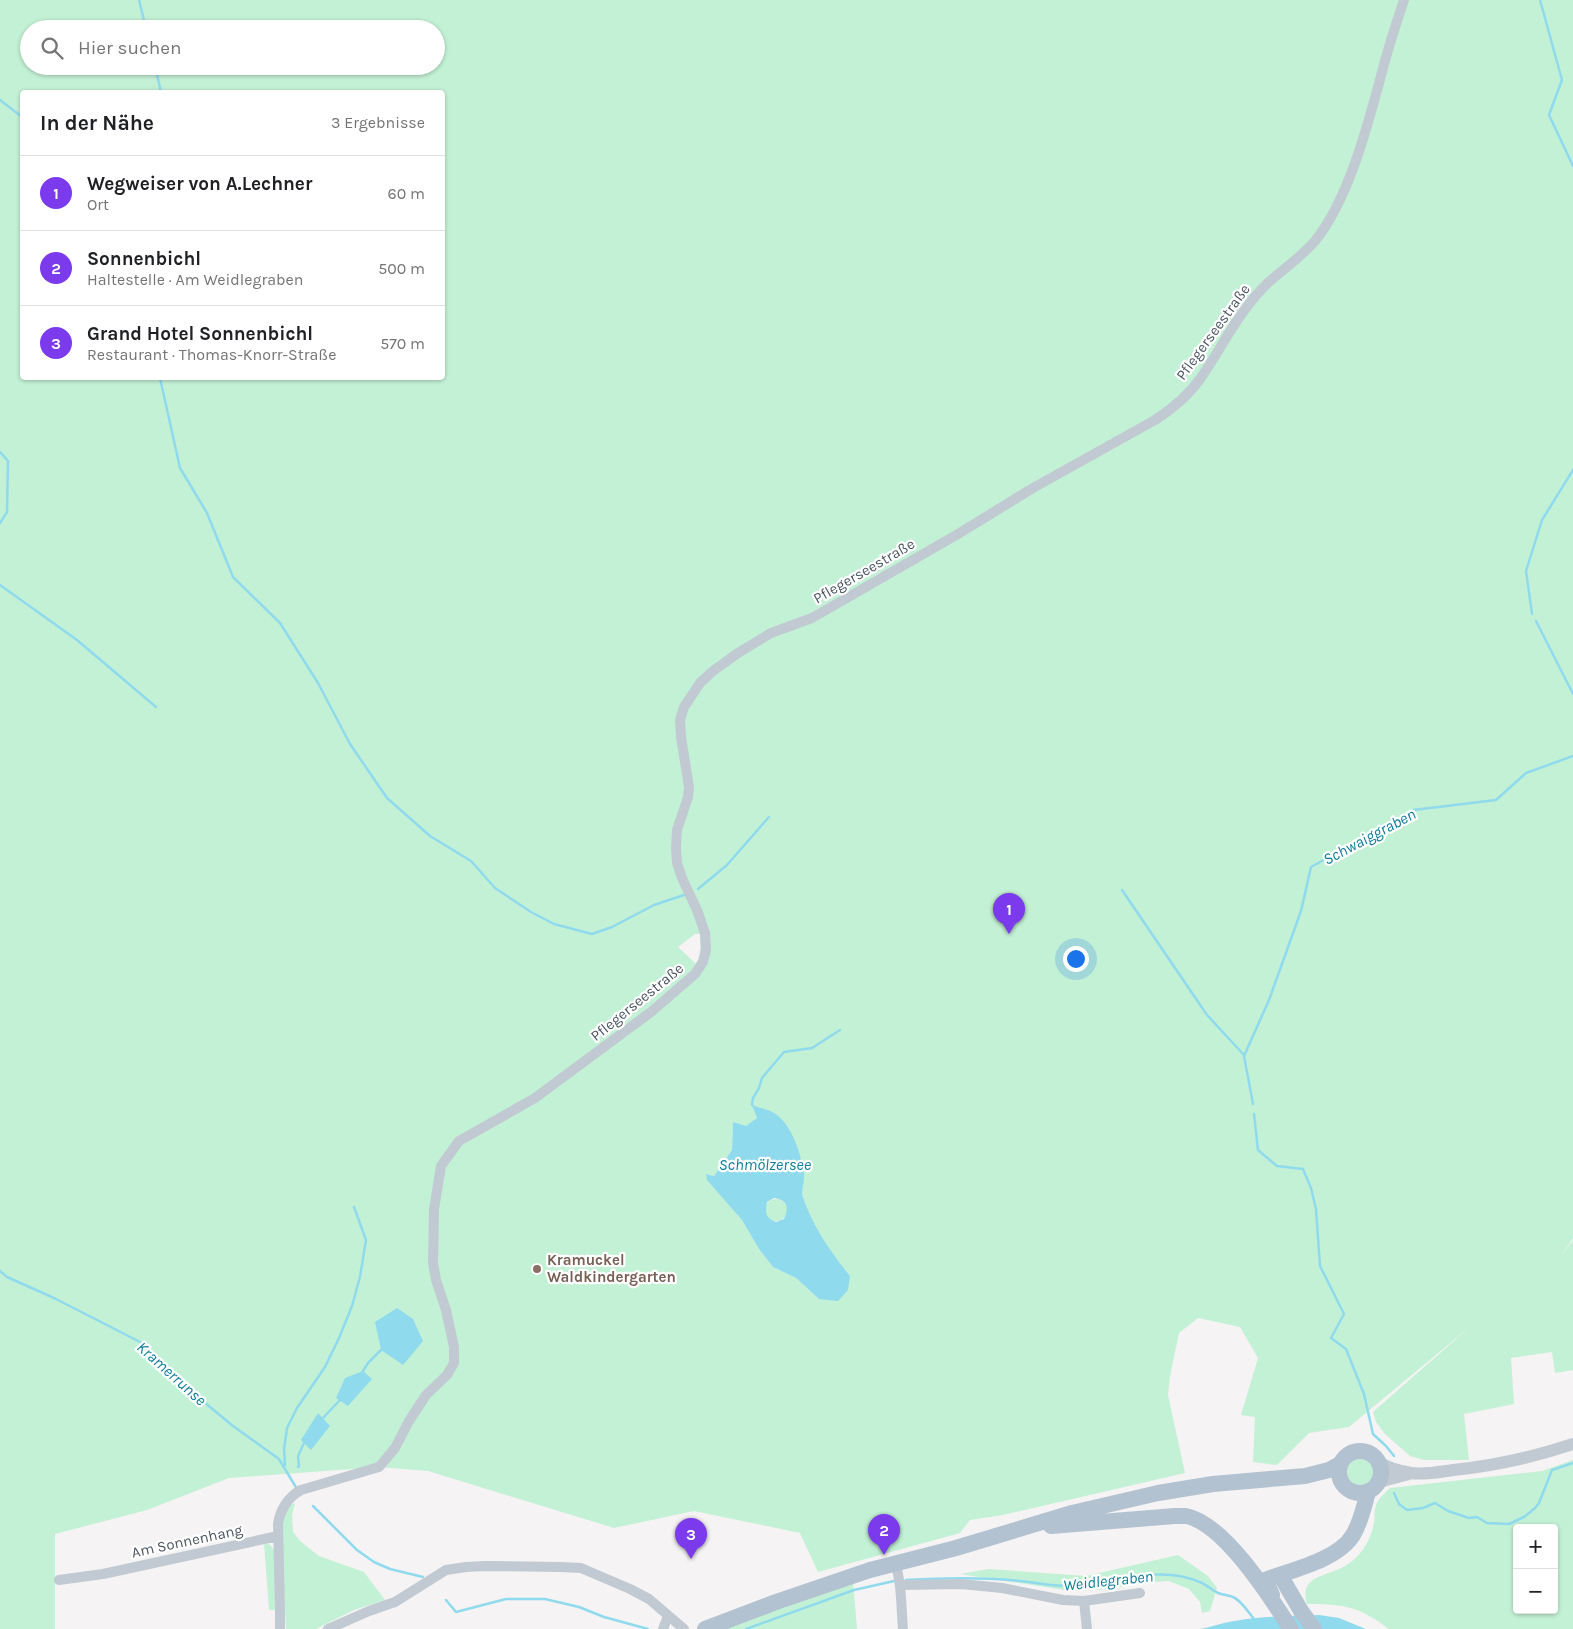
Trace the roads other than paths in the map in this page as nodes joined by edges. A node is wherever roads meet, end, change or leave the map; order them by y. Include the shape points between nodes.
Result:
1 (1404, 0) edge
2 (1573, 1444) edge
3 (1378, 1462) junction
4 (1340, 1464) junction
5 (1412, 1473) junction
6 (1305, 1476) junction
7 (1345, 1487) junction
8 (1374, 1487) junction
9 (1357, 1524) junction
10 (1022, 1528) junction
11 (278, 1536) junction
12 (895, 1563) junction
13 (1309, 1564) junction
14 (1273, 1578) junction
15 (59, 1580) dead end
16 (900, 1585) junction
17 (1140, 1593) dead end
18 (1084, 1601) junction
19 (1299, 1607) junction
20 (1279, 1611) junction
21 (668, 1616) junction
22 (280, 1629) edge
23 (328, 1629) edge
24 (663, 1629) edge
25 (684, 1629) edge
26 (704, 1629) edge
27 (902, 1629) edge
28 (1087, 1629) edge
29 (1291, 1629) edge
30 (1314, 1629) edge

1 - 11 street, Pflegerseestraße via 1366,131 1343,194 1315,240 1250,302 1200,378 1174,407 812,618 771,633 738,653 700,683 684,707 680,720 690,787 677,830 676,848 682,878 705,933 703,962 695,974 658,1007 536,1098 459,1141 441,1166 434,1209 433,1263 454,1347 454,1363 448,1375 426,1395 395,1448 379,1467 298,1492 279,1514
2 - 5 street via 1499,1464
3 - 4 main road via 1372,1455 1358,1451 1349,1454
3 - 5 street via 1388,1468
3 - 8 main road via 1381,1470
4 - 6 main road
4 - 7 main road via 1338,1472
5 - 8 street
6 - 7 main road via 1331,1479
6 - 10 main road via 1213,1484 1158,1493
7 - 8 main road via 1357,1494
7 - 9 main road via 1354,1502
8 - 9 main road
9 - 13 main road via 1352,1536 1337,1552
10 - 12 main road
10 - 20 main road via 1187,1516 1206,1525 1234,1549
11 - 15 street, Am Sonnenhang via 103,1574
11 - 22 street
12 - 16 street
12 - 26 main road
13 - 14 main road
13 - 19 main road via 1295,1583
14 - 19 main road
14 - 20 main road
16 - 18 street via 961,1584
16 - 27 street
17 - 18 street
18 - 28 street
19 - 30 main road
20 - 29 main road
21 - 23 street via 649,1599 581,1568 466,1567 446,1570 396,1602
21 - 24 street
21 - 25 street

